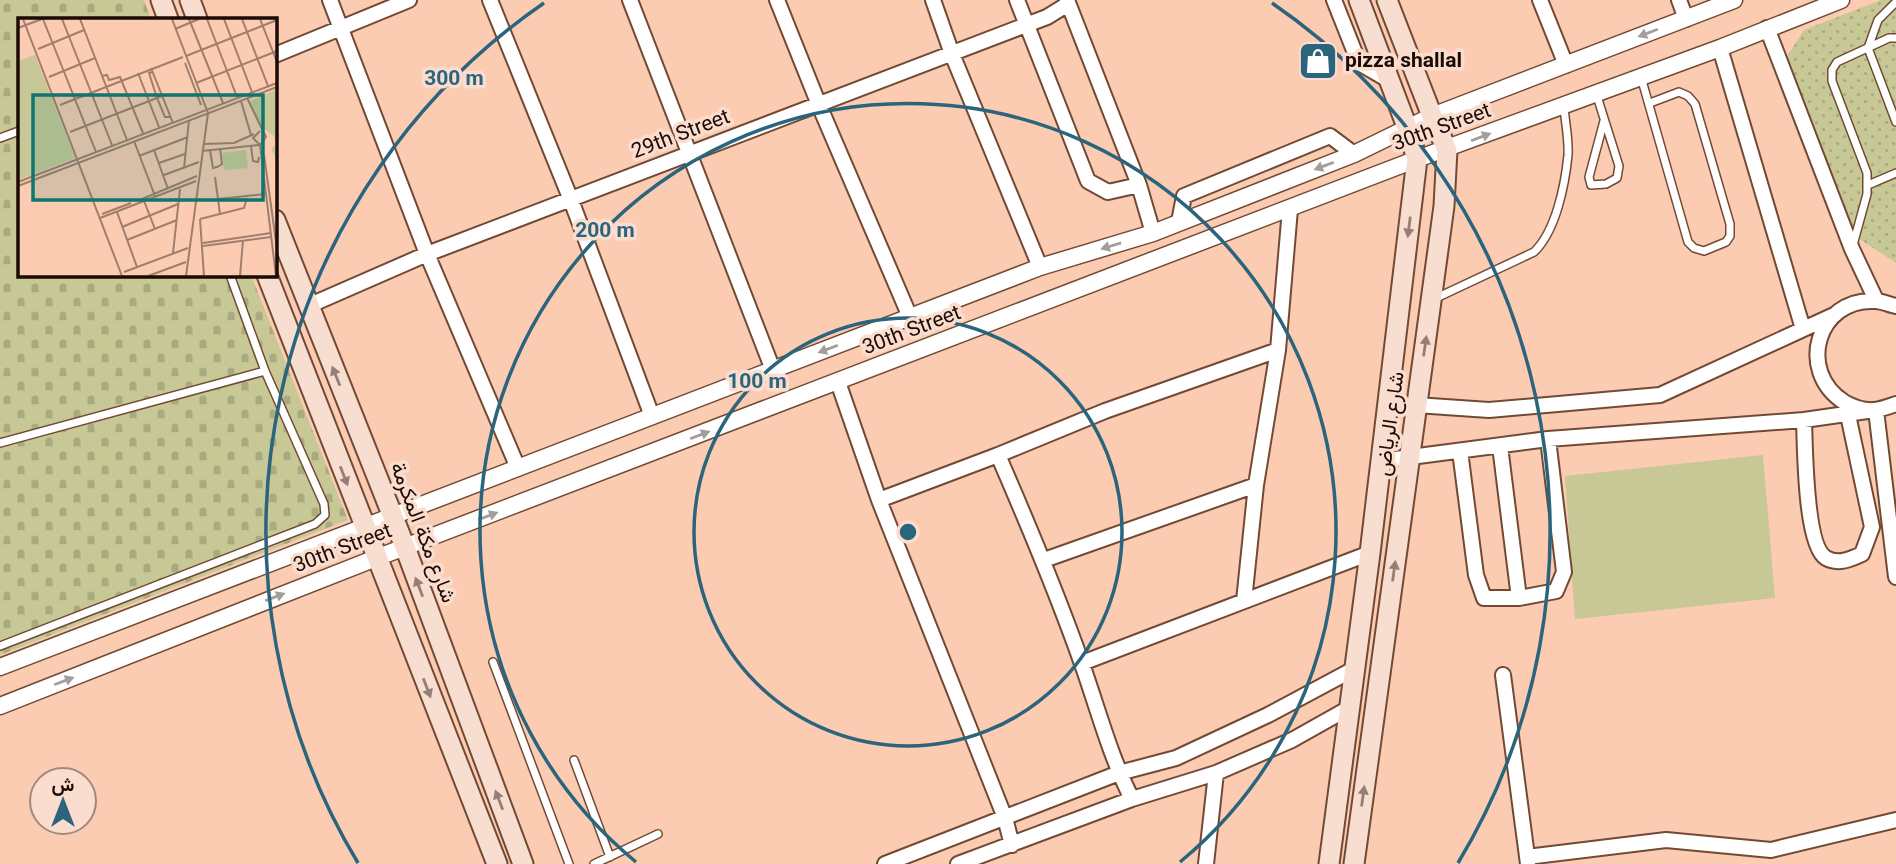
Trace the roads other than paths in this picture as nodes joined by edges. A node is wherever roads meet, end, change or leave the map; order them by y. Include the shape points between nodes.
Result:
1 (161, 0) edge
2 (190, 0) edge
3 (330, 0) edge
4 (409, 0) edge
5 (490, 0) edge
6 (630, 0) edge
7 (777, 0) edge
8 (933, 0) edge
9 (1017, 0) edge
10 (1334, 0) edge
11 (1359, 0) edge
12 (1387, 0) edge
13 (1540, 0) edge
14 (1679, 0) edge
15 (1734, 0) edge
16 (1841, 0) edge
17 (1067, 2) edge
18 (1896, 2) edge
19 (168, 18) edge
20 (197, 18) edge
21 (1686, 19) junction
22 (1026, 26) junction
23 (341, 27) junction
24 (1767, 28) junction
25 (1896, 38) edge
26 (1720, 48) junction
27 (1868, 48) junction
28 (952, 54) junction
29 (276, 55) edge
30 (1566, 65) junction
31 (1641, 76) junction
32 (1391, 82) junction
33 (1596, 93) junction
34 (1650, 103) junction
35 (819, 105) junction
36 (1564, 105) junction
37 (1432, 116) junction
38 (1604, 121) junction
39 (1896, 122) edge
40 (1407, 127) junction
41 (18, 131) edge
42 (0, 138) edge
43 (1447, 149) junction
44 (690, 154) junction
45 (1354, 154) junction
46 (1417, 159) junction
47 (1896, 173) edge
48 (1139, 185) junction
49 (1868, 185) junction
50 (571, 200) junction
51 (1290, 208) junction
52 (1179, 222) junction
53 (276, 223) edge
54 (1153, 233) junction
55 (1852, 248) junction
56 (427, 254) junction
57 (1040, 267) junction
58 (230, 276) edge
59 (267, 276) edge
60 (1876, 300) junction
61 (1430, 301) junction
62 (308, 306) junction
63 (1896, 306) edge
64 (1834, 315) junction
65 (910, 317) junction
66 (1803, 329) junction
67 (1278, 350) junction
68 (773, 370) junction
69 (265, 371) junction
70 (838, 382) junction
71 (1896, 404) edge
72 (1416, 405) junction
73 (1875, 410) junction
74 (1848, 415) junction
75 (652, 416) junction
76 (1804, 420) junction
77 (1548, 439) junction
78 (0, 443) edge
79 (1500, 446) junction
80 (1460, 451) junction
81 (998, 455) junction
82 (1409, 458) junction
83 (1380, 461) junction
84 (518, 468) junction
85 (1256, 485) junction
86 (879, 499) junction
87 (393, 517) junction
88 (365, 528) junction
89 (405, 547) junction
90 (1370, 553) junction
91 (376, 558) junction
92 (1044, 560) junction
93 (1896, 578) edge
94 (1519, 598) junction
95 (1244, 601) junction
96 (0, 646) edge
97 (493, 662) dead end
98 (1082, 663) junction
99 (0, 667) edge
100 (1354, 669) junction
101 (1503, 675) dead end
102 (0, 706) edge
103 (1349, 708) junction
104 (574, 760) dead end
105 (1216, 773) junction
106 (1119, 774) junction
107 (1132, 799) junction
108 (1005, 818) junction
109 (1896, 820) edge
110 (658, 834) dead end
111 (1012, 845) junction
112 (1771, 850) junction
113 (610, 857) junction
114 (1528, 861) edge
115 (497, 864) edge
116 (523, 864) edge
117 (569, 864) edge
118 (594, 864) edge
119 (885, 864) edge
120 (958, 864) edge
121 (1206, 864) edge
122 (1329, 864) edge
123 (1354, 864) edge
124 (1757, 864) edge

1 - 19 main road
2 - 20 main road
3 - 23 street
4 - 23 street
5 - 50 street
6 - 44 street
7 - 35 street
8 - 28 street
9 - 22 street
10 - 32 street via 1359,63
11 - 32 main road, شارع الرياض
12 - 37 main road, شارع الرياض
13 - 30 street
14 - 21 street
15 - 21 street, 30th Street
16 - 24 street, 30th Street
17 - 22 street, 29th Street
17 - 48 street
18 - 27 lane via 1878,20
21 -> 30 street, 30th Street
22 - 28 street, 29th Street
22 - 48 street via 1088,181 1108,192
23 - 29 street
23 - 56 street
24 - 26 street, 30th Street
24 - 55 street
25 - 27 lane
26 - 31 street, 30th Street
26 - 66 street
27 - 39 lane
27 - 49 lane via 1837,62 1832,81
28 - 35 street, 29th Street
28 - 57 street
30 - 37 street, 30th Street
31 - 33 street, 30th Street
31 - 34 lane
32 - 40 main road, شارع الرياض
33 - 36 street, 30th Street
33 - 38 lane
34 - 34 lane via 1688,242 1704,251 1726,242 1730,224 1695,104 1679,92
35 - 44 street, 29th Street
35 - 65 street
43 -> 36 street, 30th Street
36 - 61 lane via 1568,153 1545,242 1534,252
37 - 40 street, 30th Street
37 - 43 main road, شارع الرياض
38 - 38 lane via 1589,177 1591,185 1606,184 1619,175
40 - 45 street, 30th Street
40 - 46 main road, شارع الرياض
41 - 42 lane
43 - 46 street, 30th Street
43 - 61 main road, شارع الرياض
44 - 50 street, 29th Street
44 - 68 street
45 -> 52 street, 30th Street
45 - 52 street via 1330,136 1184,196
46 - 51 street, 30th Street
46 -> 83 main road, شارع الرياض
47 - 49 lane
48 - 54 street
49 - 55 lane
50 - 56 street, 29th Street
50 - 75 street
51 - 67 street
51 - 70 street, 30th Street
52 - 54 street, 30th Street
53 - 62 main road, شارع مكة المكرمة
54 -> 57 street, 30th Street
55 - 60 street
56 - 62 street, 29th Street
56 - 84 street
57 - 65 street, 30th Street
58 - 69 lane
59 -> 88 main road
60 - 63 street
60 - 64 street via 1853,303
72 -> 61 main road, شارع الرياض
87 -> 62 main road, شارع مكة المكرمة
64 - 66 street
64 - 73 street via 1821,333 1816,355 1821,377 1842,401
65 -> 68 street, 30th Street
66 - 72 street via 1660,395 1489,410
67 - 81 street via 1105,411
67 - 85 street
68 - 75 street, 30th Street
69 - 78 lane
69 - 96 lane via 324,504 321,520
70 - 86 street
89 -> 70 street, 30th Street
71 - 73 street
72 - 82 main road, شارع الرياض
73 - 74 street
73 - 93 street
74 - 76 street
74 - 76 street via 1871,527 1862,554 1846,561 1826,558 1816,548
75 - 84 street, 30th Street
76 - 77 street
77 - 79 street
77 - 94 street via 1564,572 1556,591
79 - 80 street
79 - 94 street
80 - 82 street
80 - 94 street via 1476,575 1484,598
81 - 86 street
81 - 92 street
82 - 83 street
123 -> 82 main road, شارع الرياض
83 - 90 main road, شارع الرياض
84 - 87 street, 30th Street
85 - 92 street
85 - 95 street
86 - 108 street
87 - 88 street, 30th Street
87 - 89 main road, شارع مكة المكرمة
88 - 91 main road
88 - 99 street, 30th Street
89 - 91 street, 30th Street
116 -> 89 main road, شارع مكة المكرمة
90 - 95 street
90 - 100 main road, شارع الرياض
102 -> 91 street, 30th Street
91 -> 115 main road
92 - 98 street
95 - 98 street
97 - 117 lane
98 - 106 street
100 - 103 main road, شارع الرياض
100 - 106 street via 1176,758
101 - 114 street
103 - 105 street via 1292,740
103 - 122 main road, شارع الرياض
104 - 113 lane
105 - 107 street
105 - 121 street
106 - 107 street
106 - 108 street
107 - 111 street
108 - 111 street
108 - 119 street
109 - 112 street
110 - 113 lane
111 - 120 street
112 - 114 street via 1666,840
112 - 124 street
113 - 118 lane

